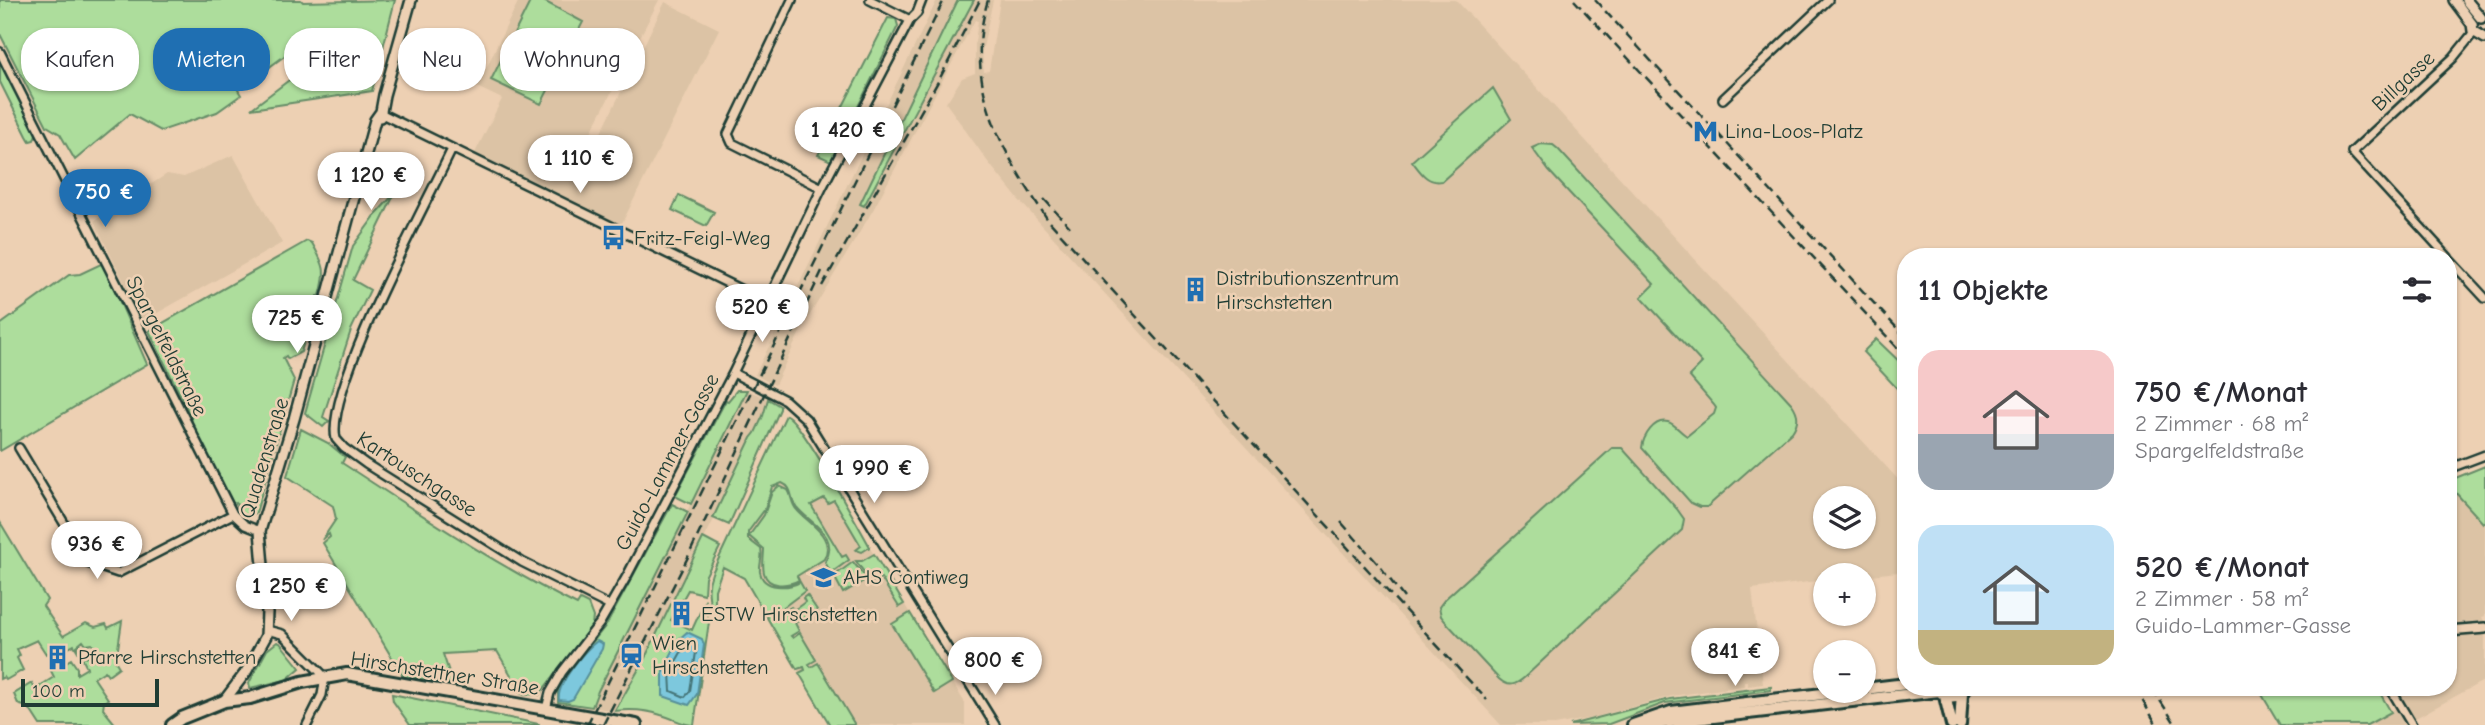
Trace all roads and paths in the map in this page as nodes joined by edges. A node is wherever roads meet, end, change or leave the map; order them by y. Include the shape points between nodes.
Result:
1 (411, 0) edge
2 (792, 0) edge
3 (870, 0) edge
4 (922, 0) edge
5 (1828, 0) edge
6 (2454, 0) edge
7 (2466, 0) edge
8 (2483, 18) edge
9 (910, 20) junction
10 (2480, 33) edge
11 (0, 52) edge
12 (1723, 99) dead end
13 (380, 113) junction
14 (452, 149) junction
15 (822, 188) junction
16 (2439, 248) edge
17 (2457, 268) edge
18 (2485, 298) edge
19 (766, 302) junction
20 (733, 373) junction
21 (19, 448) dead end
22 (2485, 455) edge
23 (2457, 466) edge
24 (233, 514) junction
25 (260, 531) junction
26 (610, 606) junction
27 (2485, 628) edge
28 (267, 630) junction
29 (2457, 630) edge
30 (325, 677) junction
31 (1897, 685) edge
32 (1876, 688) edge
33 (1813, 695) edge
34 (1905, 696) edge
35 (1942, 696) edge
36 (1965, 696) edge
37 (2395, 696) edge
38 (224, 701) junction
39 (546, 709) junction
40 (172, 725) edge
41 (307, 725) edge
42 (636, 725) edge
43 (995, 725) edge
44 (1633, 725) edge
45 (1644, 725) edge
46 (1952, 725) edge
47 (1961, 725) edge
48 (2412, 725) edge

1 - 13 street, Quadenstraße
2 - 15 street via 728,134 732,143
3 - 9 street
4 - 9 street, Guido-Lammer-Gasse
5 - 12 street
6 - 10 street
7 - 8 street
8 - 10 street via 2475,19
9 - 15 street, Guido-Lammer-Gasse
10 - 16 street, Billgasse via 2352,152
11 - 24 street, Spargelfeldstraße
13 - 14 street
13 - 25 street, Quadenstraße
14 - 19 street
14 - 26 street, Kartouschgasse via 357,350 336,418 336,439 366,464 522,562
15 - 19 street, Guido-Lammer-Gasse
17 - 18 street
19 - 20 street, Guido-Lammer-Gasse
20 - 26 street, Guido-Lammer-Gasse
20 - 43 street via 785,400 806,419
21 - 24 street via 88,563 118,573
22 - 23 street
24 - 25 street
25 - 28 street, Quadenstraße
26 - 39 street, Guido-Lammer-Gasse via 562,672
27 - 29 street
28 - 30 street via 282,634
28 - 38 street, Quadenstraße via 247,672
30 - 38 main road, Hirschstettner Straße
30 - 39 main road, Hirschstettner Straße via 347,674
30 - 41 street via 322,695
31 - 32 main road
33 - 44 main road via 1671,712
34 - 45 main road
35 - 46 main road
36 - 47 main road
37 - 48 street
38 - 40 main road, Hirschstettner Straße
39 - 42 main road, Hirschstettner Straße

